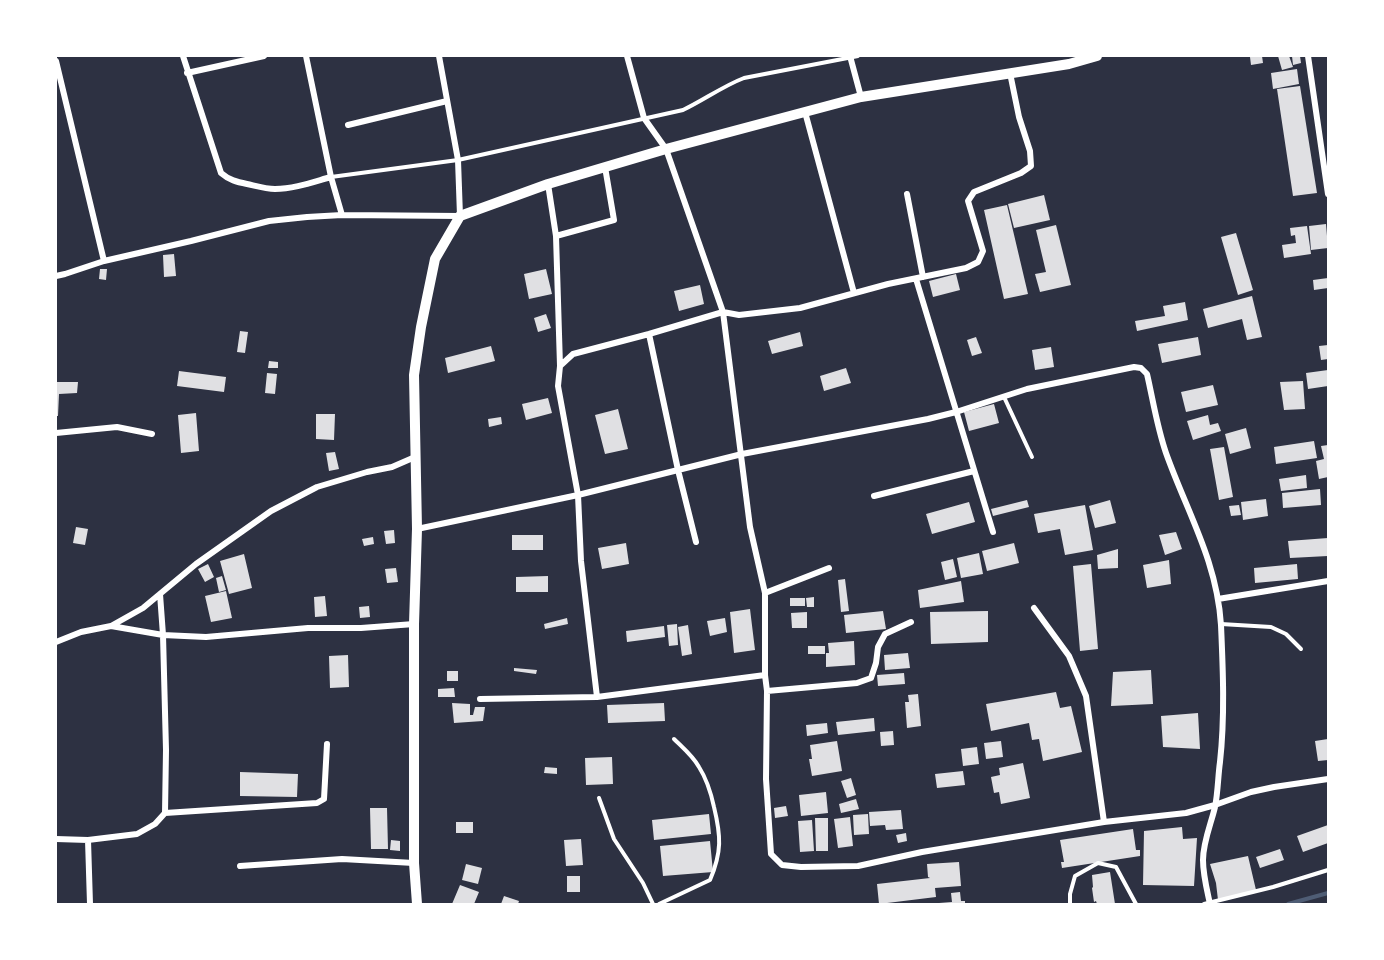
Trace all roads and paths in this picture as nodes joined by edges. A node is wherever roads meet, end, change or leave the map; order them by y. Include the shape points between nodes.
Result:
1 (183, 56) edge
2 (264, 56) edge
3 (306, 56) edge
4 (439, 56) edge
5 (627, 56) edge
6 (850, 56) edge
7 (858, 56) edge
8 (1097, 56) edge
9 (1308, 56) edge
10 (56, 61) edge
11 (187, 73) junction
12 (1010, 73) junction
13 (861, 97) junction
14 (447, 101) junction
15 (805, 112) junction
16 (644, 118) junction
17 (348, 125) dead end
18 (666, 149) junction
19 (458, 160) junction
20 (605, 167) junction
21 (331, 177) junction
22 (548, 184) junction
23 (907, 194) dead end
24 (1329, 194) edge
25 (342, 215) junction
26 (460, 216) junction
27 (556, 236) junction
28 (104, 261) junction
29 (56, 276) edge
30 (919, 278) junction
31 (854, 293) junction
32 (723, 312) junction
33 (649, 334) junction
34 (560, 366) junction
35 (1004, 397) junction
36 (956, 412) junction
37 (56, 433) edge
38 (152, 434) dead end
39 (742, 454) junction
40 (415, 457) junction
41 (1032, 457) dead end
42 (678, 470) junction
43 (974, 471) junction
44 (578, 495) junction
45 (874, 496) dead end
46 (417, 530) junction
47 (993, 532) dead end
48 (696, 542) dead end
49 (829, 568) dead end
50 (1329, 581) edge
51 (765, 593) junction
52 (160, 594) junction
53 (1218, 599) junction
54 (1034, 608) dead end
55 (911, 622) dead end
56 (414, 624) junction
57 (1221, 624) junction
58 (111, 626) junction
59 (163, 635) junction
60 (56, 642) edge
61 (1301, 649) dead end
62 (765, 675) junction
63 (767, 691) junction
64 (597, 697) junction
65 (480, 699) dead end
66 (674, 739) dead end
67 (327, 744) dead end
68 (1329, 779) edge
69 (599, 798) dead end
70 (1215, 805) junction
71 (165, 813) junction
72 (1104, 822) junction
73 (56, 839) edge
74 (88, 840) junction
75 (414, 863) junction
76 (240, 866) dead end
77 (1329, 870) edge
78 (90, 904) edge
79 (417, 904) edge
80 (653, 904) edge
81 (659, 904) edge
82 (1070, 904) edge
83 (1137, 904) edge
84 (1208, 904) edge

1 - 11 street
2 - 11 street
3 - 21 street
4 - 14 street
5 - 16 street
6 - 7 lane
6 - 13 street
6 - 16 lane via 744,78 683,110
8 - 12 street
9 - 24 street
10 - 28 street
11 - 21 street via 225,176 276,189
12 - 13 street
12 - 30 street via 1031,166 974,192 968,201 983,251 978,262
13 - 15 street
14 - 17 street
14 - 19 street
15 - 18 street
15 - 31 street
16 - 18 street
16 - 19 lane
18 - 20 street
18 - 32 street
19 - 21 lane
19 - 26 street
20 - 22 street
20 - 27 street via 614,220
21 - 25 street
22 - 26 street
22 - 27 street
23 - 30 street
25 - 26 street
25 - 28 street via 269,221
26 - 40 street via 435,259 421,327 414,375
27 - 34 street
28 - 29 street
30 - 31 street
30 - 36 street
31 - 32 street via 800,308 739,315
32 - 33 street
32 - 39 street
33 - 34 street via 573,354
33 - 42 street
34 - 44 street via 558,386
35 - 36 street
35 - 41 lane
35 - 53 street via 1027,389 1141,368 1147,374 1167,454 1207,553
36 - 39 street
36 - 43 street
37 - 38 street via 117,427
39 - 42 street
39 - 51 street via 750,527
40 - 46 street
40 - 52 street via 317,487 271,511
42 - 44 street
42 - 48 street
43 - 45 street
43 - 47 street
44 - 46 street
44 - 64 street via 581,561
46 - 56 street
49 - 51 street
50 - 53 street
51 - 62 street
52 - 58 street
52 - 59 street
53 - 57 street
54 - 72 street via 1069,656 1086,696
55 - 63 street via 885,634 871,678 857,683
56 - 59 street via 206,637
56 - 75 street
57 - 61 lane via 1271,627 1286,634
57 - 70 street via 1222,726
58 - 59 street
58 - 60 street
59 - 71 street
62 - 63 street
62 - 64 street
63 - 72 street via 766,779 771,854 782,865 858,866
64 - 65 street
66 - 81 lane via 699,766 711,793 719,850 710,880
67 - 71 street via 324,799 317,803
68 - 70 street via 1274,787
69 - 80 lane via 614,839 644,883
70 - 72 street via 1186,813
70 - 84 street via 1203,858
71 - 74 street via 137,834
73 - 74 street
74 - 78 street
75 - 76 street via 342,859
75 - 79 street
77 - 84 lane
82 - 83 lane via 1075,876 1098,863 1116,867

